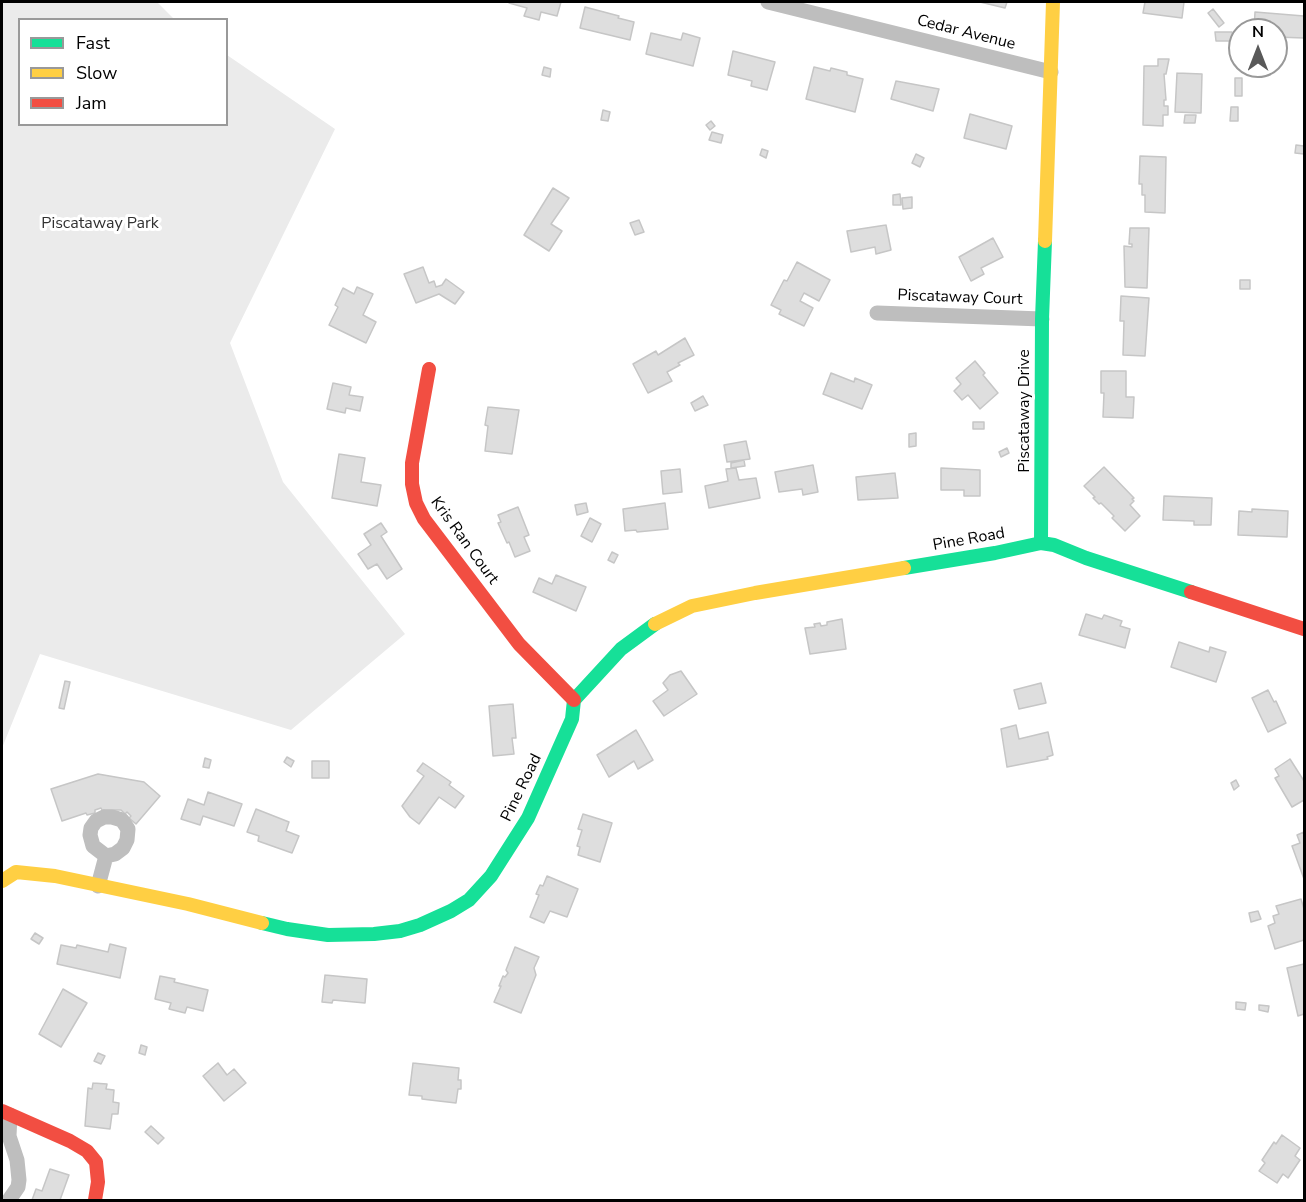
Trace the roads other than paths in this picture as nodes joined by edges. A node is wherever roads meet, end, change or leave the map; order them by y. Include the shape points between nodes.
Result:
1 (768, 2) edge
2 (1053, 2) edge
3 (1051, 72) junction
4 (877, 313) dead end
5 (1042, 319) junction
6 (429, 369) dead end
7 (1041, 543) junction
8 (1305, 629) edge
9 (574, 700) junction
10 (106, 856) dead end
11 (2, 881) edge
12 (98, 886) junction
13 (6, 1113) edge
14 (9, 1200) edge
15 (94, 1200) edge

1 - 3 street, Cedar Avenue
2 - 3 street, Piscataway Drive
3 - 5 street, Piscataway Drive
4 - 5 street, Piscataway Court
5 - 7 street, Piscataway Drive
6 - 9 street, Kris Ran Court via 412,463 412,484 423,519 519,644
7 - 8 street
7 - 9 street, Pine Road via 692,606 651,626 621,649
9 - 12 street, Pine Road via 572,719 528,818 480,889 437,919 400,931 328,935
10 - 12 street
11 - 12 street, Pine Road via 16,872 28,872
13 - 14 street via 19,1180
13 - 15 street via 80,1145 92,1156 98,1182

